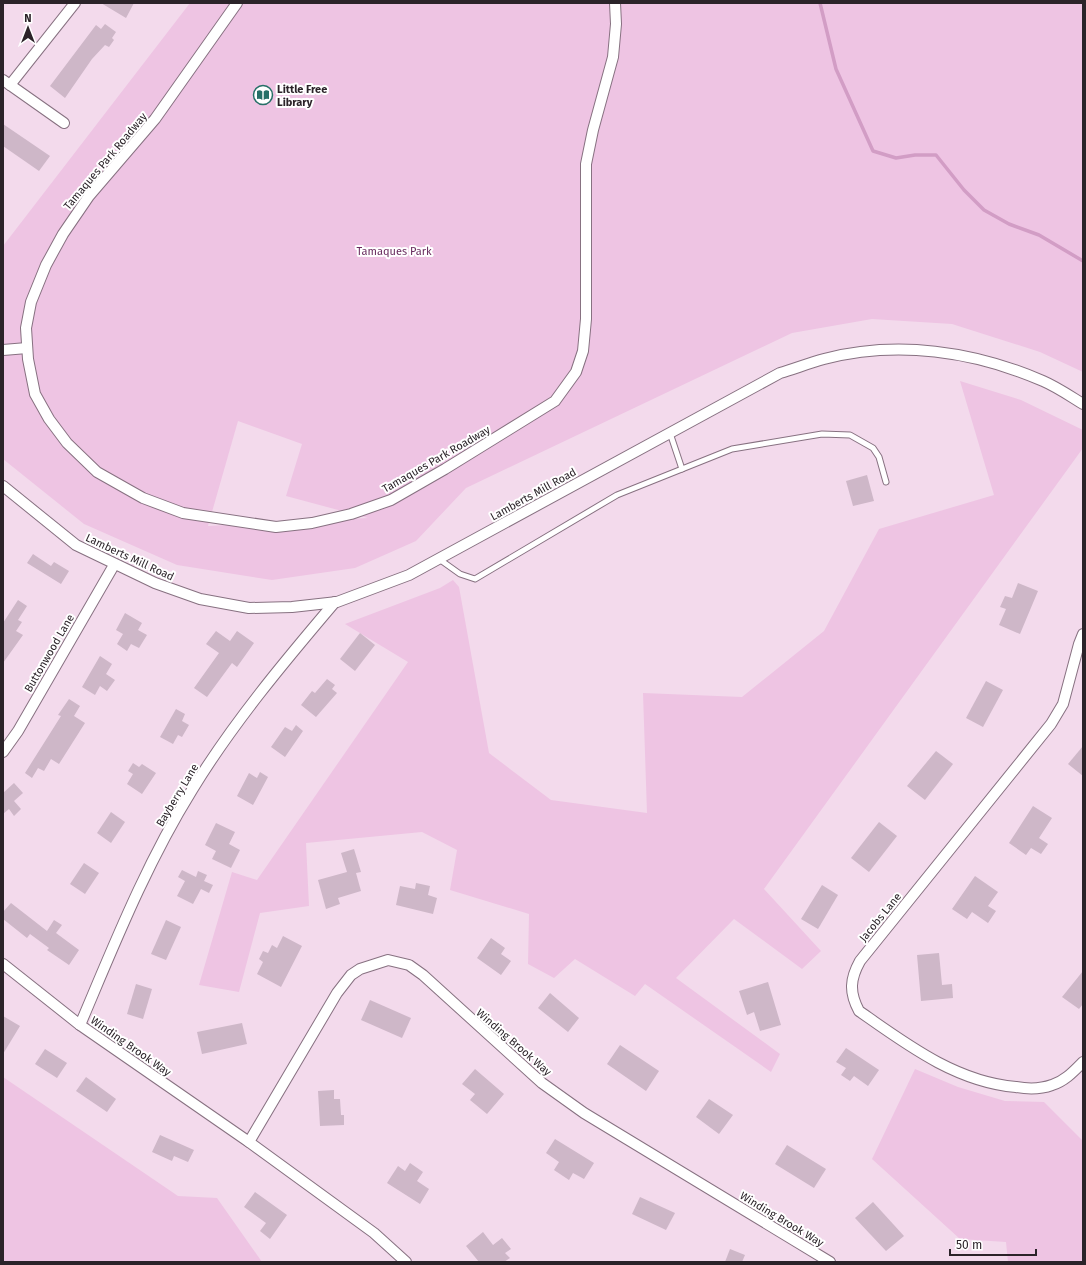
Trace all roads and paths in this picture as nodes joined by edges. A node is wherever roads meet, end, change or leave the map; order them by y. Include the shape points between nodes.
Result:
1 (75, 3) edge
2 (237, 3) edge
3 (615, 3) edge
4 (6, 82) edge
5 (64, 123) dead end
6 (27, 348) junction
7 (3, 350) edge
8 (1083, 404) edge
9 (670, 433) junction
10 (682, 469) junction
11 (886, 482) dead end
12 (3, 486) edge
13 (439, 559) junction
14 (114, 565) junction
15 (335, 602) junction
16 (1083, 634) edge
17 (3, 752) edge
18 (3, 964) edge
19 (80, 1025) junction
20 (1083, 1062) edge
21 (249, 1142) junction
22 (406, 1262) edge
23 (830, 1262) edge

1 - 4 street
2 - 6 street, Tamaques Park Roadway via 155,119 89,196 63,234 46,265 31,302 26,328
3 - 6 street, Tamaques Park Roadway via 613,58 586,164 586,319 583,351 576,372 555,401 445,469 391,500 351,514 312,523 276,527 184,513 143,498 97,472 67,443 35,394
4 - 5 street
6 - 7 street
8 - 9 street, Lamberts Mill Road via 1044,381 992,362 946,352 910,349 867,351 824,359 780,373
9 - 10 lane
9 - 13 street, Lamberts Mill Road
10 - 11 lane via 732,449 822,434 838,434 850,435 873,448 879,457
10 - 13 lane via 617,495 475,579 460,574
12 - 14 street, Lamberts Mill Road via 76,545
13 - 15 street, Lamberts Mill Road via 409,575
14 - 15 street, Lamberts Mill Road via 200,599 242,606 292,607
14 - 17 street, Buttonwood Lane via 18,732
15 - 19 street, Bayberry Lane via 271,678 192,790 144,877
16 - 20 street, Jacobs Lane via 1078,644 1063,704 1052,724 860,961 853,974 851,989 859,1011 939,1064 972,1078 1028,1089 1051,1086 1067,1078
18 - 19 street, Winding Brook Way
19 - 21 street, Winding Brook Way
21 - 22 street, Winding Brook Way via 374,1233
21 - 23 street, Winding Brook Way via 337,993 351,975 360,969 388,960 409,965 423,975 542,1082 584,1114

